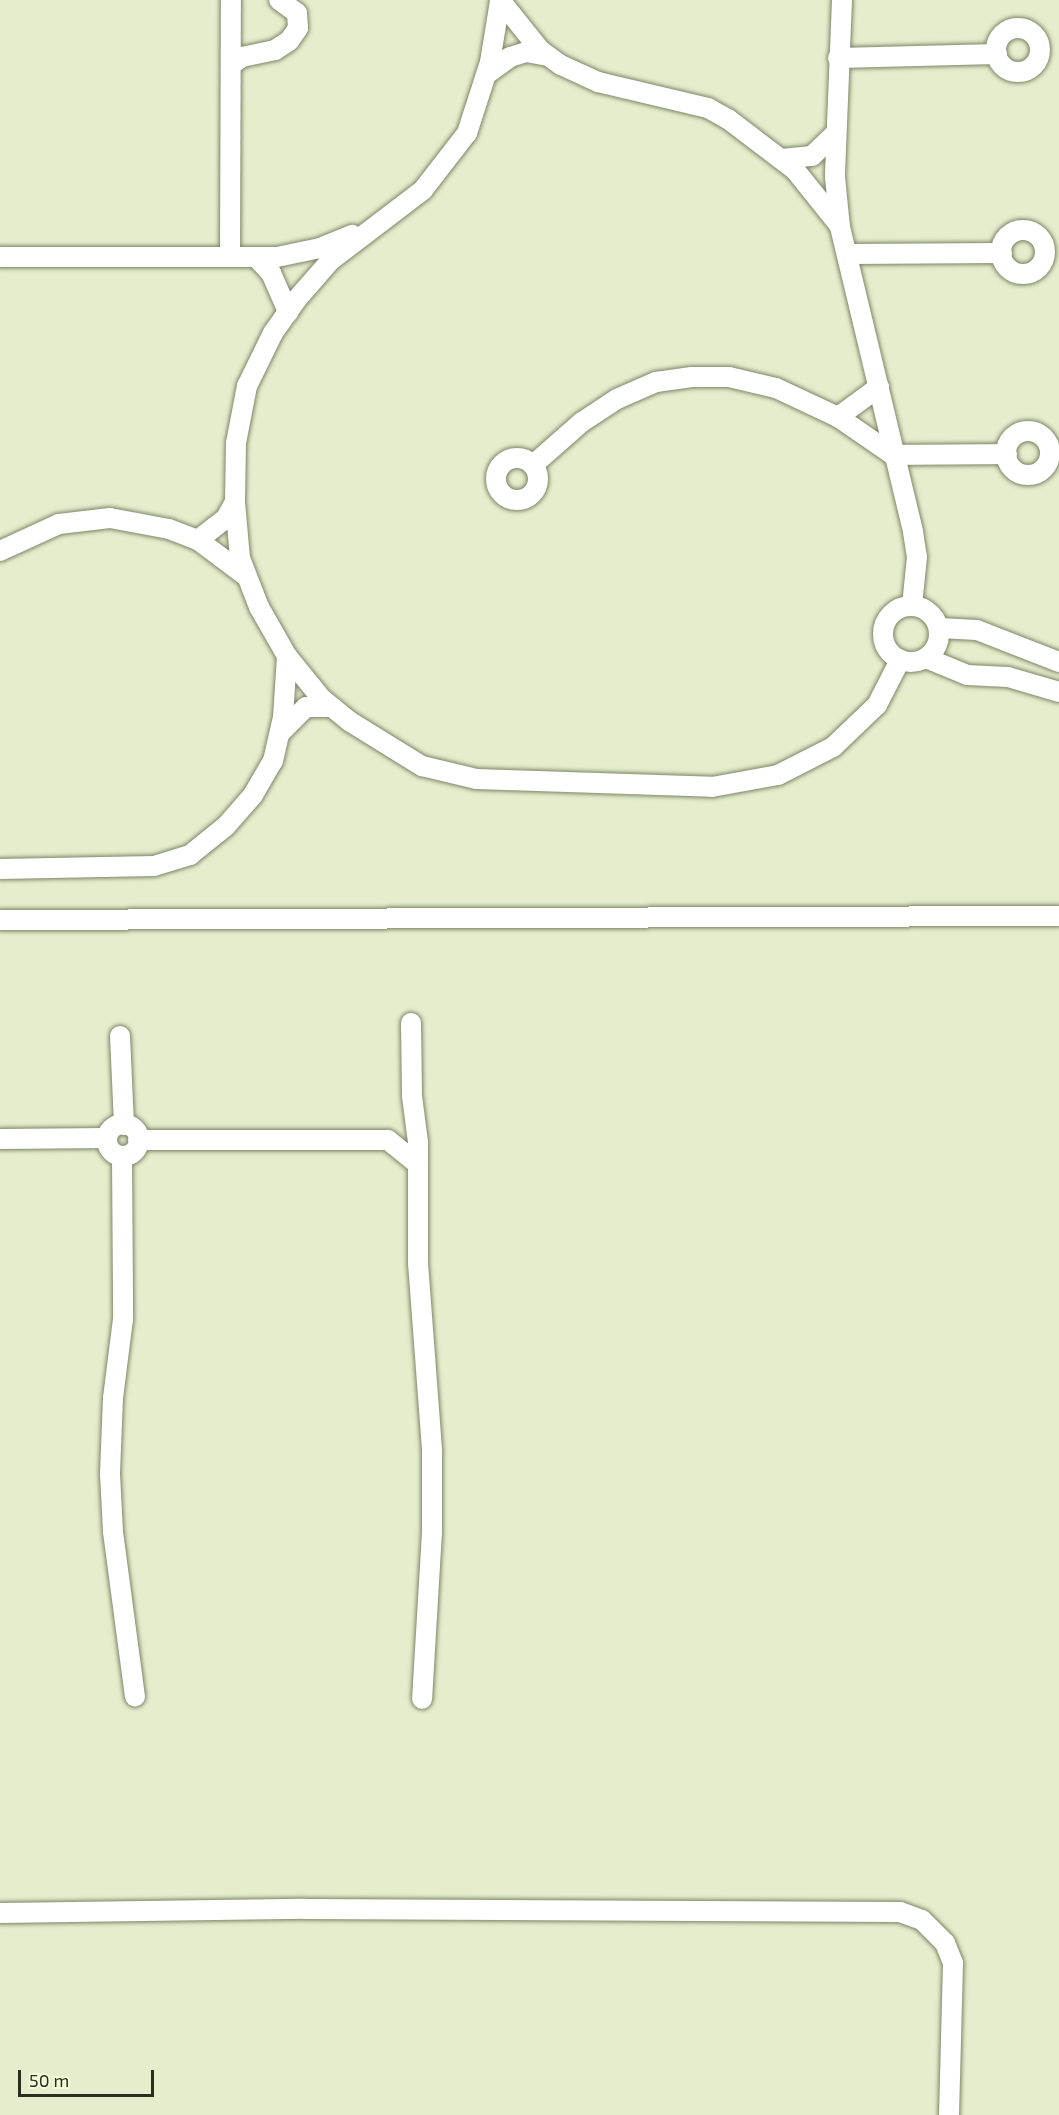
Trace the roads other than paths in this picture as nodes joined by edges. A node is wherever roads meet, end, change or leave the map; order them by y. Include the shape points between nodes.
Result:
1 (231, 0) edge
2 (279, 0) edge
3 (842, 0) edge
4 (500, 1) edge
5 (997, 54) dead end
6 (548, 56) junction
7 (838, 58) junction
8 (231, 65) junction
9 (487, 74) junction
10 (836, 133) junction
11 (782, 159) junction
12 (378, 225) junction
13 (840, 227) junction
14 (1002, 253) dead end
15 (850, 254) junction
16 (0, 256) edge
17 (230, 256) junction
18 (256, 257) junction
19 (288, 312) junction
20 (879, 387) junction
21 (838, 417) junction
22 (1007, 454) dead end
23 (893, 455) junction
24 (533, 465) dead end
25 (235, 502) junction
26 (198, 540) junction
27 (0, 551) edge
28 (248, 578) junction
29 (912, 605) junction
30 (939, 628) junction
31 (287, 656) junction
32 (926, 658) junction
33 (900, 660) junction
34 (1059, 662) edge
35 (1059, 692) edge
36 (332, 707) junction
37 (279, 734) junction
38 (0, 869) edge
39 (1059, 916) edge
40 (0, 920) edge
41 (411, 1023) dead end
42 (120, 1036) dead end
43 (414, 1113) junction
44 (124, 1125) junction
45 (107, 1138) junction
46 (0, 1139) edge
47 (138, 1140) junction
48 (388, 1140) junction
49 (122, 1156) junction
50 (418, 1164) junction
51 (135, 1697) dead end
52 (422, 1699) dead end
53 (0, 1913) edge
54 (949, 2115) edge

1 - 8 street
2 - 8 street via 297,14 298,28 289,41 275,50 242,57
3 - 7 street
4 - 6 street
4 - 9 street
5 - 7 street
6 - 9 street via 526,52 510,57
6 - 11 street via 598,82 708,108
7 - 10 street
8 - 17 street
9 - 12 street via 467,133 447,162 423,190
10 - 11 street via 812,156
10 - 13 street
11 - 13 street
12 - 18 street via 320,248
12 - 19 street via 331,260
13 - 15 street
14 - 15 street
15 - 20 street
16 - 17 street
17 - 18 street
18 - 19 street via 271,273
19 - 25 street via 247,386 236,443
20 - 21 street
20 - 23 street
21 - 23 street
21 - 24 street via 776,388 729,377 656,382 617,399 582,422
22 - 23 street
23 - 29 street via 914,532
25 - 26 street via 226,518
25 - 28 street via 240,558
26 - 27 street via 169,529 110,518 59,524
26 - 28 street
28 - 31 street
29 - 30 street via 930,612
29 - 33 street via 894,611 884,626 885,645
30 - 32 street via 937,645
30 - 34 street via 977,630
31 - 36 street via 296,671
31 - 37 street
32 - 33 street
32 - 35 street via 967,675 1008,677
33 - 36 street via 877,705 833,747 778,776 712,787 476,779 422,766 386,746
36 - 37 street via 306,707
37 - 38 street via 273,760 253,795 226,826 190,855 153,866
39 - 40 street
41 - 43 street
42 - 44 street
43 - 48 street
43 - 50 street
44 - 45 street via 116,1126
44 - 47 street via 131,1127
45 - 46 street
45 - 49 street via 108,1147
47 - 48 street
47 - 49 street via 134,1152
48 - 50 street
49 - 51 street via 123,1319 113,1398 110,1474 113,1532
50 - 52 street via 418,1263 429,1379 432,1532
53 - 54 street via 305,1909 900,1912 922,1920 945,1943 952,1963

